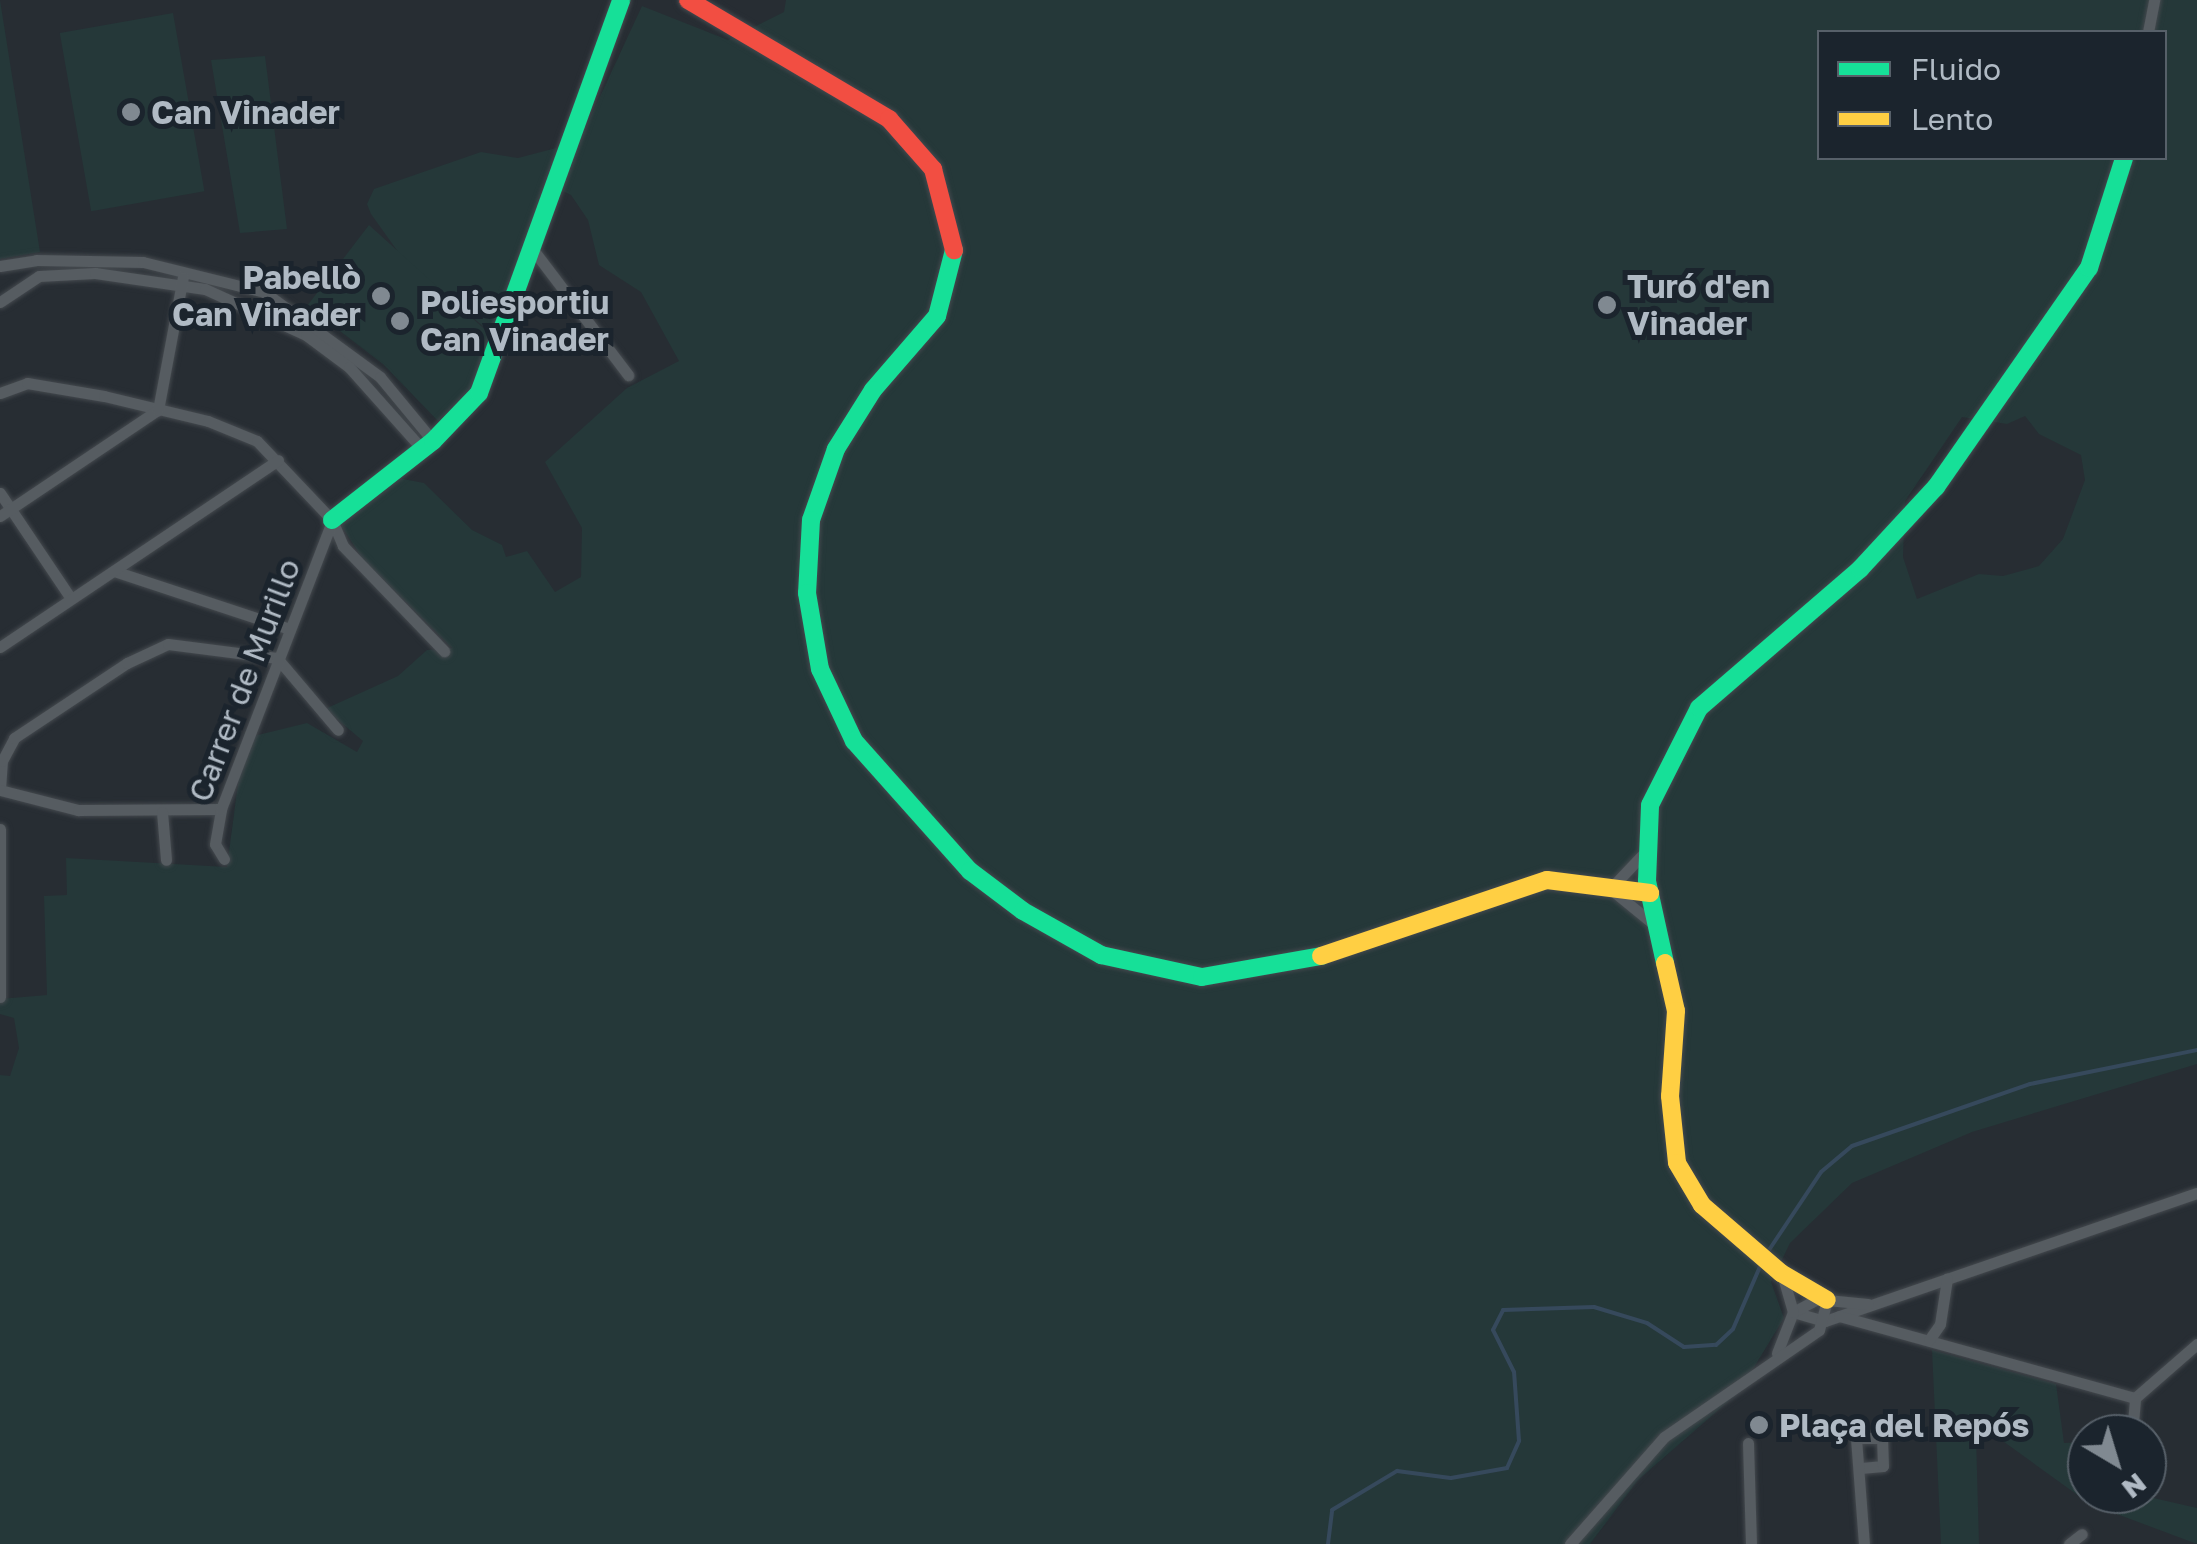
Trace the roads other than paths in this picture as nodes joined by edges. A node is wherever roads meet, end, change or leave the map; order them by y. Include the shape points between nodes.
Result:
1 (620, 0) edge
2 (688, 0) edge
3 (2154, 0) edge
4 (2148, 30) edge
5 (2123, 160) edge
6 (531, 247) junction
7 (0, 266) edge
8 (184, 268) junction
9 (182, 285) junction
10 (0, 302) edge
11 (628, 375) dead end
12 (0, 394) edge
13 (158, 410) junction
14 (428, 445) junction
15 (278, 460) junction
16 (0, 493) edge
17 (5, 513) edge
18 (332, 520) junction
19 (114, 571) junction
20 (70, 598) junction
21 (286, 628) junction
22 (0, 647) edge
23 (444, 650) dead end
24 (277, 658) junction
25 (338, 730) dead end
26 (0, 790) edge
27 (221, 809) junction
28 (162, 812) junction
29 (0, 829) edge
30 (1644, 853) junction
31 (224, 859) dead end
32 (166, 860) dead end
33 (1649, 887) junction
34 (1610, 889) junction
35 (1658, 928) junction
36 (1, 997) edge
37 (2197, 1193) edge
38 (1777, 1269) junction
39 (1948, 1278) junction
40 (1827, 1300) junction
41 (1872, 1304) junction
42 (1793, 1312) junction
43 (1839, 1316) junction
44 (1861, 1323) junction
45 (1823, 1324) junction
46 (1940, 1324) junction
47 (1929, 1340) junction
48 (2197, 1344) edge
49 (1956, 1347) junction
50 (1770, 1360) junction
51 (2135, 1398) junction
52 (2134, 1414) edge
53 (1748, 1443) dead end
54 (1861, 1468) dead end
55 (2082, 1534) dead end
56 (1570, 1544) edge
57 (1751, 1544) edge
58 (1864, 1544) edge
59 (2069, 1544) edge

1 - 6 street
2 - 34 street via 889,119 933,169 948,209 954,251 948,290 918,341 850,421 824,480 807,555 810,635 840,716 870,762 946,848 1023,911 1072,940 1138,968 1202,977 1316,958 1546,880
3 - 4 street
5 - 30 street via 2089,268 1936,488 1860,569 1699,708 1659,779
6 - 11 street
6 - 14 street via 479,393
7 - 8 street via 36,260
8 - 9 street
8 - 14 street via 264,292 327,333 380,376
9 - 10 street via 94,274 39,276
9 - 13 street
9 - 14 street via 267,312 306,335 349,367
12 - 13 street via 27,384
13 - 15 street via 208,421 257,442
13 - 17 street
14 - 18 street
15 - 18 street
15 - 19 street
16 - 17 street
17 - 20 street
18 - 21 street, Carrer de Murillo
18 - 23 street via 342,546
19 - 20 street
19 - 21 street
20 - 22 street
21 - 24 street, Carrer de Murillo
24 - 25 street
24 - 26 street via 168,644 127,663 14,738 2,761
24 - 27 street, Carrer de Murillo
26 - 28 street via 78,810
27 - 28 street
27 - 31 street, Carrer de Murillo via 215,844
28 - 32 street
29 - 36 street
30 - 33 street
30 - 34 street
33 - 34 street
33 - 35 street
34 - 35 street
35 - 38 street via 1676,1011 1670,1096 1677,1163 1691,1193
37 - 39 street
38 - 40 street
38 - 42 street
39 - 41 street
39 - 46 street
40 - 41 street
40 - 42 street
40 - 45 street
41 - 43 street
42 - 45 street
42 - 50 street
43 - 44 street
43 - 45 street
44 - 45 street
44 - 47 street
45 - 50 street
46 - 47 street
46 - 49 street
47 - 49 street
48 - 51 street
49 - 51 street
50 - 56 street via 1664,1437
51 - 52 street
53 - 57 street
54 - 58 street
55 - 59 street

